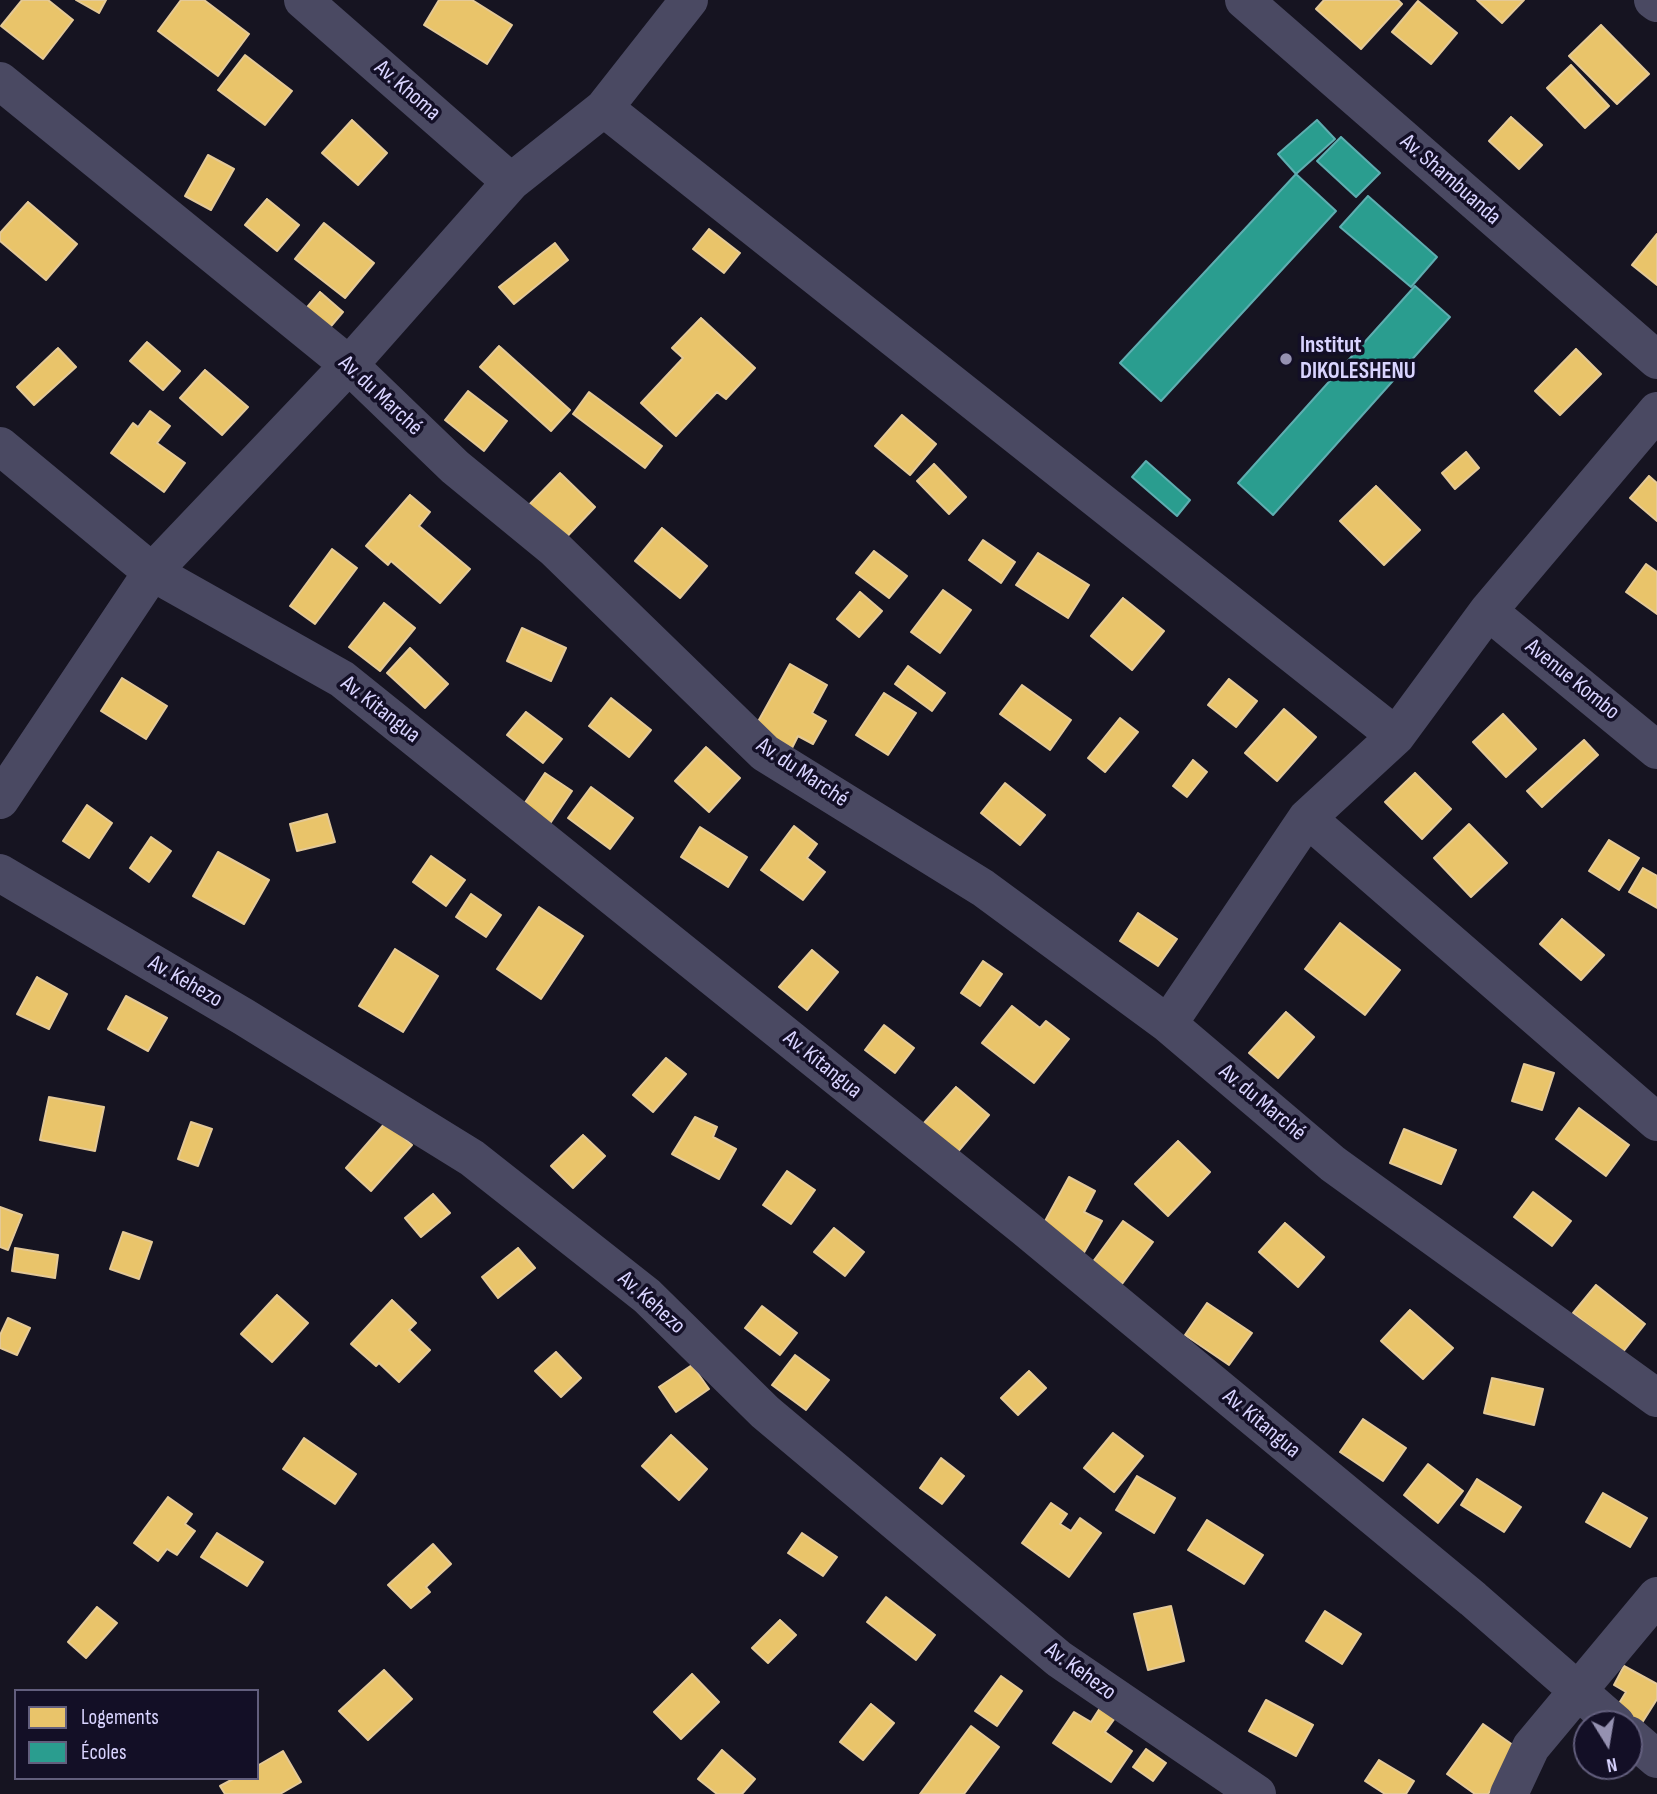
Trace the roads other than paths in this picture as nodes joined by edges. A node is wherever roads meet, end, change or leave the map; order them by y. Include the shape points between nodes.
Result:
1 (303, 0) edge
2 (689, 0) edge
3 (1244, 0) edge
4 (0, 81) edge
5 (604, 108) junction
6 (511, 182) junction
7 (1657, 360) edge
8 (349, 365) junction
9 (1657, 411) edge
10 (0, 446) edge
11 (152, 572) junction
12 (1488, 611) junction
13 (1396, 736) junction
14 (1657, 750) edge
15 (0, 800) edge
16 (1307, 818) junction
17 (0, 873) edge
18 (1168, 1024) junction
19 (1657, 1122) edge
20 (1657, 1398) edge
21 (1657, 1596) edge
22 (1578, 1692) junction
23 (1599, 1710) edge
24 (1643, 1747) edge
25 (1657, 1759) edge
26 (1257, 1794) edge
27 (1509, 1794) edge

1 - 6 street, Av. Khoma
2 - 5 street
3 - 7 street, Av. Shambuanda
4 - 8 street, Av. du Marché
5 - 6 street
5 - 13 street
6 - 8 street
8 - 11 street
8 - 18 street, Av. du Marché via 455,467 555,549 765,753 983,888
9 - 12 street
10 - 11 street, Av. Kitangua
11 - 15 street
11 - 22 street, Av. Kitangua via 342,679 1025,1228 1473,1599
12 - 13 street
12 - 14 street, Avenue Kombo
13 - 16 street
16 - 18 street
16 - 19 street
17 - 26 street, Av. Kehezo via 472,1158 648,1296 765,1412 1059,1659
18 - 20 street, Av. du Marché via 1333,1164
21 - 22 street
22 - 23 street, Av. Kitangua
22 - 27 street via 1531,1747
24 - 25 street

